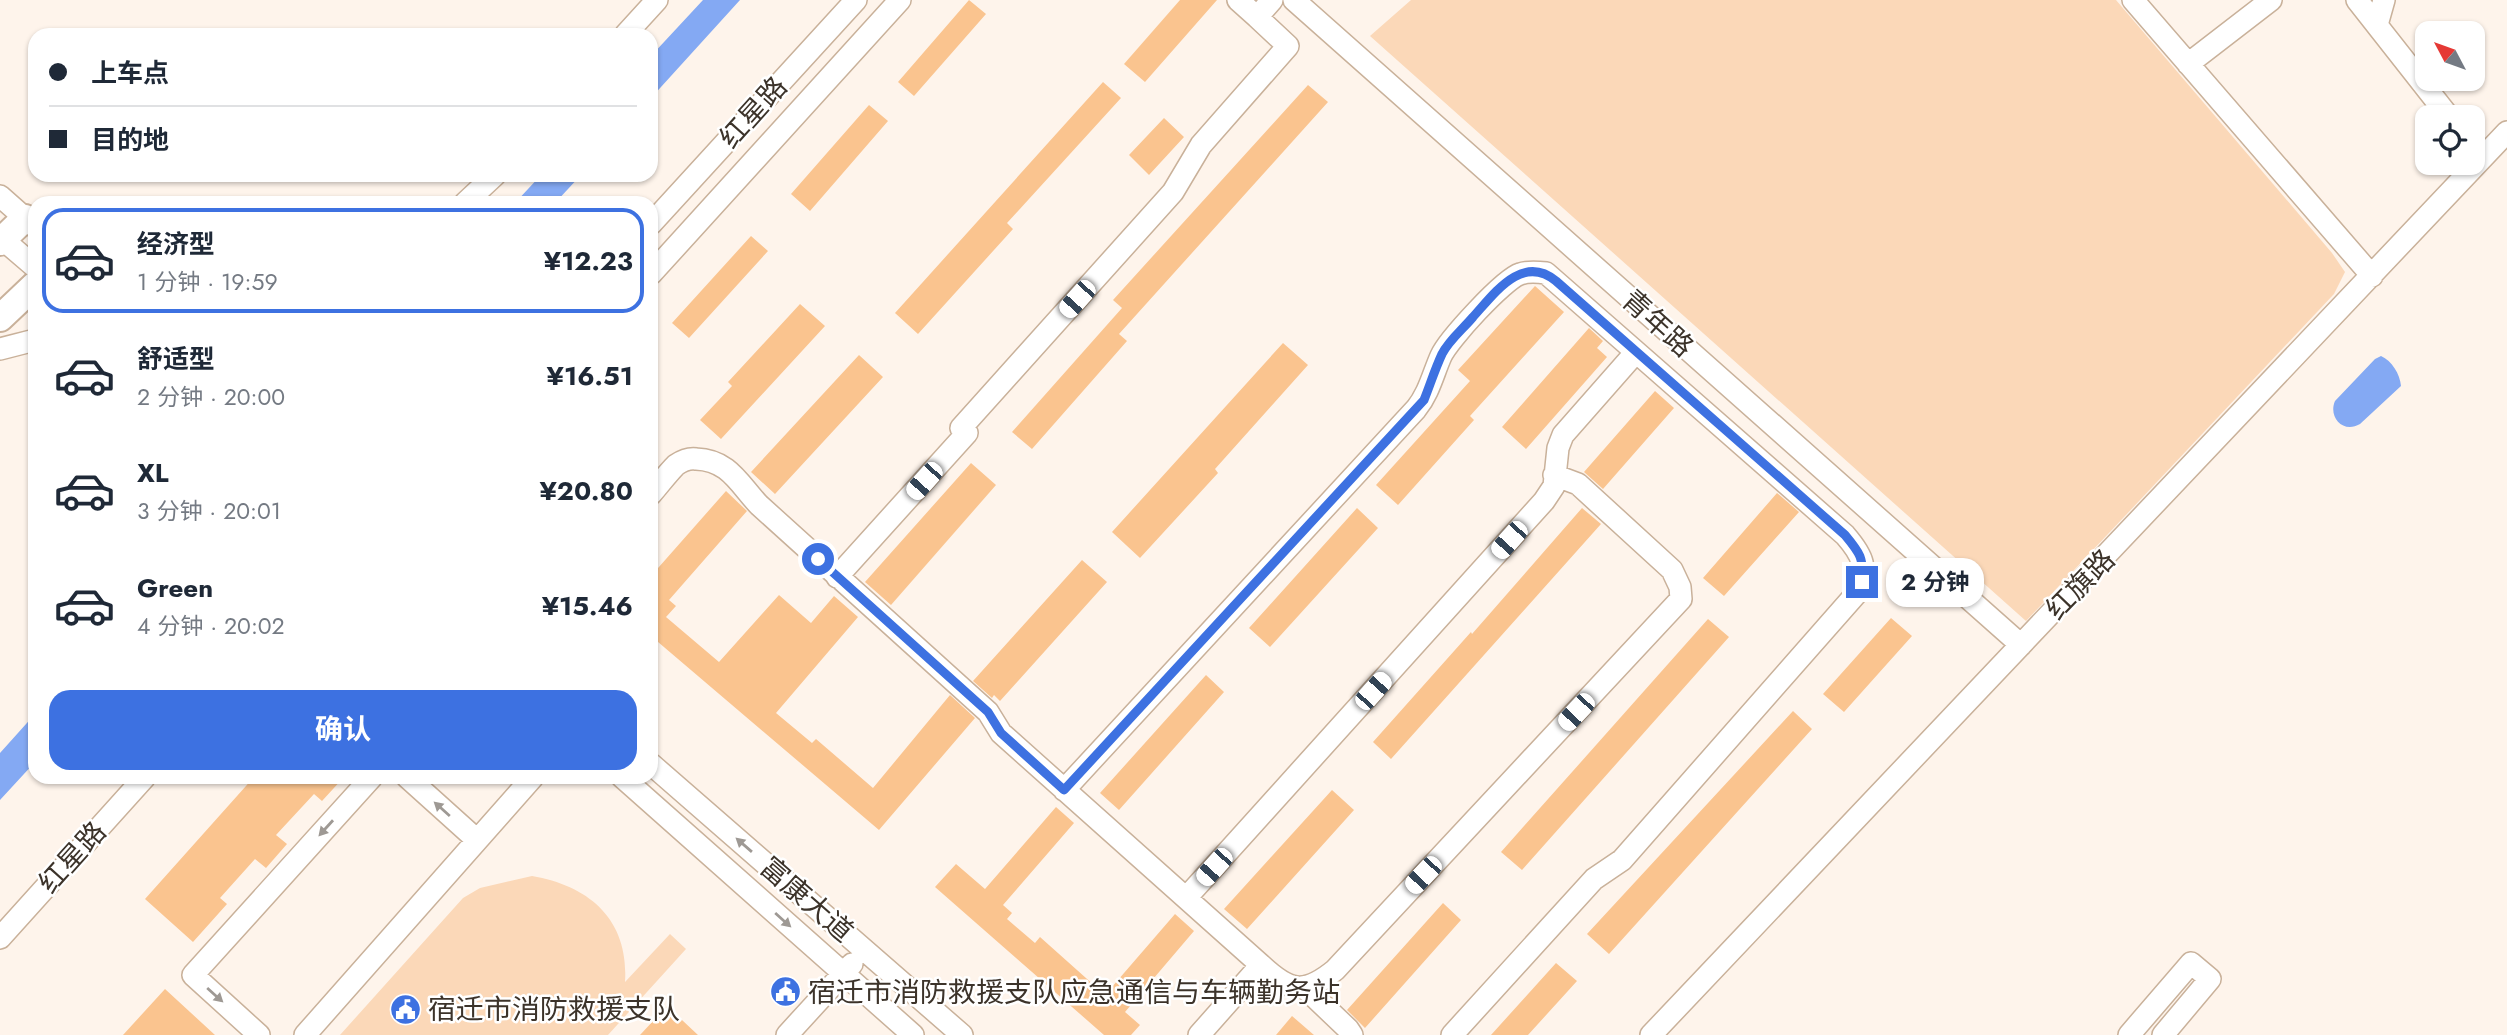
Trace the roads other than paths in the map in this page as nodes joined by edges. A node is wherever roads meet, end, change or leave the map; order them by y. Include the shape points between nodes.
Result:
1 (657, 0) edge
2 (856, 0) edge
3 (900, 0) edge
4 (1238, 0) edge
5 (1272, 0) edge
6 (1294, 0) edge
7 (2133, 0) edge
8 (2271, 0) edge
9 (2357, 0) edge
10 (2384, 0) edge
11 (1257, 17) junction
12 (2377, 25) junction
13 (631, 28) edge
14 (2188, 64) junction
15 (2440, 105) edge
16 (2507, 132) edge
17 (2485, 147) edge
18 (2458, 175) edge
19 (488, 182) edge
20 (0, 196) edge
21 (472, 196) edge
22 (658, 216) edge
23 (28, 220) edge
24 (28, 223) edge
25 (1, 239) edge
26 (28, 261) edge
27 (658, 266) edge
28 (2372, 276) junction
29 (28, 292) edge
30 (0, 318) edge
31 (28, 342) edge
32 (0, 349) edge
33 (1636, 352) junction
34 (1554, 475) junction
35 (658, 486) edge
36 (837, 577) junction
37 (2021, 645) junction
38 (658, 770) edge
39 (139, 784) edge
40 (366, 784) edge
41 (415, 784) edge
42 (527, 784) edge
43 (630, 784) edge
44 (1064, 790) junction
45 (477, 840) junction
46 (1186, 898) junction
47 (0, 938) edge
48 (865, 950) junction
49 (1261, 965) junction
50 (844, 973) junction
51 (1305, 988) junction
52 (259, 1035) edge
53 (305, 1035) edge
54 (787, 1035) edge
55 (913, 1035) edge
56 (962, 1035) edge
57 (1199, 1035) edge
58 (1352, 1035) edge
59 (1452, 1035) edge
60 (1651, 1035) edge
61 (2129, 1035) edge
62 (2163, 1035) edge

1 - 13 street
2 - 22 street, 红星路
3 - 27 street
4 - 11 street
5 - 11 street
6 - 37 street, 青年路
7 - 14 street
8 - 14 street
9 - 12 street
10 - 12 street
11 - 36 street via 1288,46 1200,145 1173,192 961,428 967,433
12 - 15 street
14 - 28 street
16 - 17 street, 红旗路
18 - 28 street, 红旗路
19 - 21 street
20 - 23 street
24 - 25 main road
25 - 26 street
28 - 37 street, 红旗路
29 - 30 main road
31 - 32 street
33 - 34 street via 1563,435
33 - 44 street via 1546,273 1520,274 1507,281 1446,348 1424,400
33 - 59 street via 1845,535 1864,564 1862,582 1622,860 1594,879
34 - 46 street via 1554,486 1544,501
34 - 51 street via 1578,484 1672,570 1681,599 1335,970
35 - 36 street via 690,458 717,461
36 - 44 street via 988,712 1001,733
37 - 60 street, 红旗路
48 -> 38 street, 富康大道
39 - 47 street, 红星路
40 -> 52 street via 193,975
45 -> 41 street
42 - 45 street
43 -> 50 street, 富康大道
44 - 46 street
45 - 53 street
46 - 49 street
48 - 50 street
48 - 56 street, 富康大道
49 - 51 street via 1280,982
49 - 57 street
50 - 54 street
50 - 55 street, 富康大道
51 - 58 street
61 - 62 street via 2191,963 2210,979

